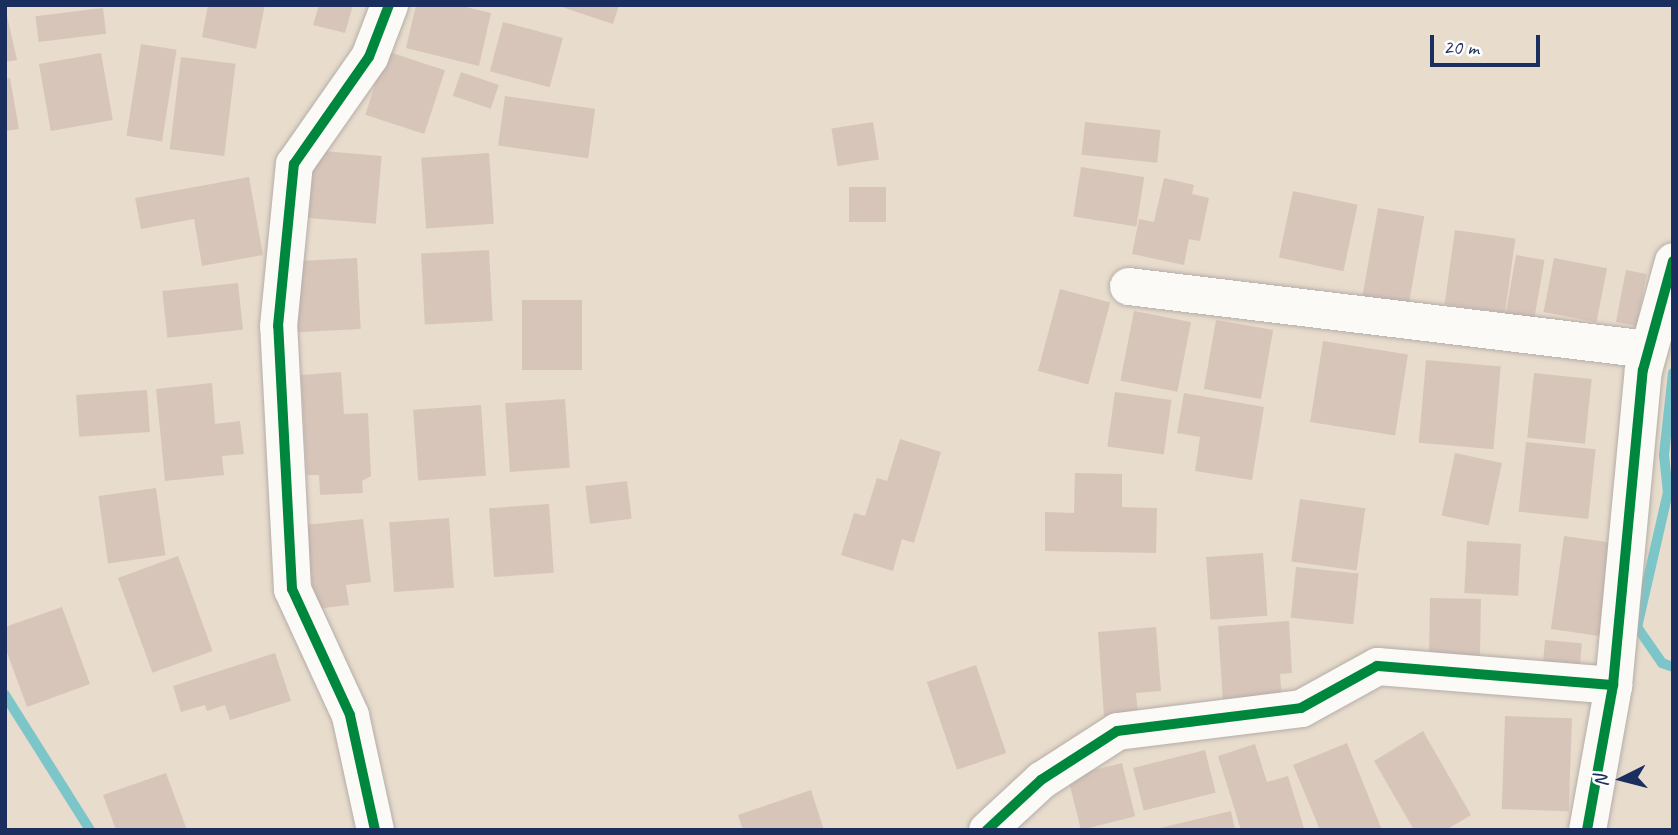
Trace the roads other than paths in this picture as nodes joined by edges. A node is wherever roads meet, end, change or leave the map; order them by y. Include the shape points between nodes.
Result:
1 (389, 5) edge
2 (1673, 261) edge
3 (1128, 286) dead end
4 (1648, 349) junction
5 (1613, 685) junction
6 (375, 830) edge
7 (987, 830) edge
8 (1587, 830) edge

1 - 6 street via 369,57 293,164 278,326 292,589 350,715
2 - 4 street
3 - 4 street
4 - 5 street
5 - 7 street via 1377,666 1301,708 1116,731 1041,780
5 - 8 street

